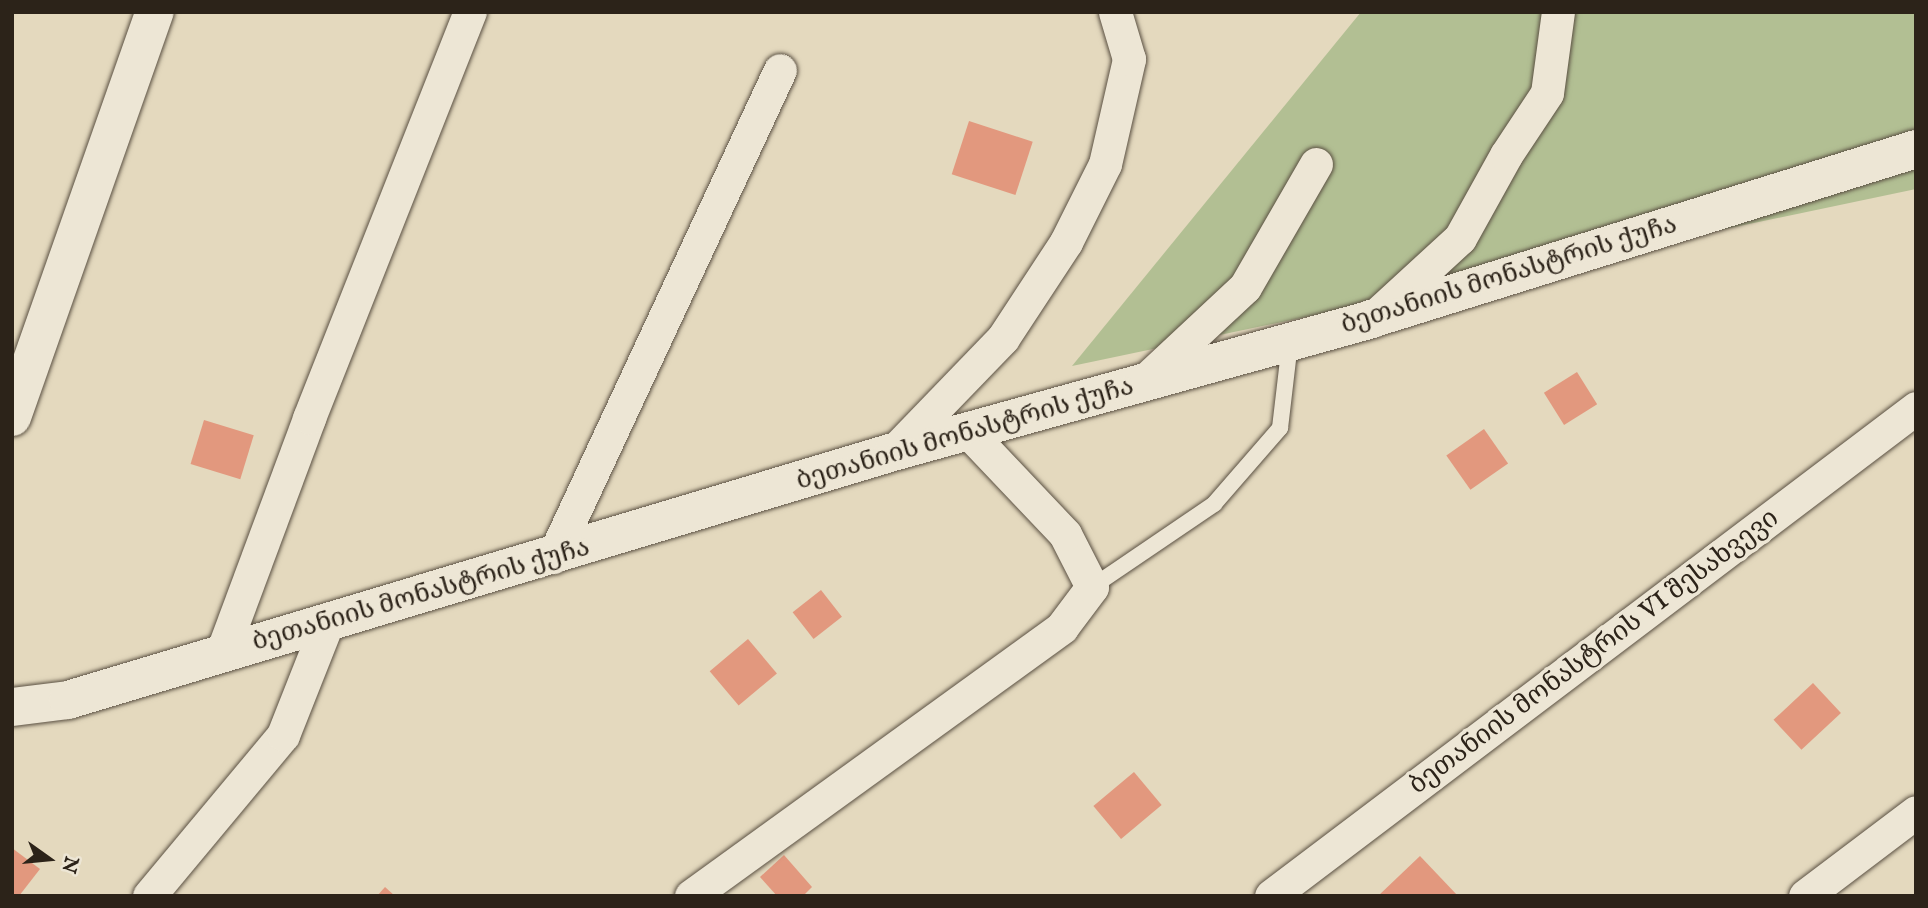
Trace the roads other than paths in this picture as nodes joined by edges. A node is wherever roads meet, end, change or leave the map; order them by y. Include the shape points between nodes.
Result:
1 (155, 12) edge
2 (470, 12) edge
3 (1115, 12) edge
4 (1558, 12) edge
5 (780, 70) dead end
6 (1916, 149) edge
7 (1316, 164) dead end
8 (1371, 319) junction
9 (1290, 342) junction
10 (1141, 384) junction
11 (1916, 408) edge
12 (12, 417) edge
13 (969, 433) junction
14 (893, 452) junction
15 (553, 557) junction
16 (1092, 587) junction
17 (329, 619) junction
18 (221, 654) junction
19 (12, 707) edge
20 (1916, 812) edge
21 (149, 896) edge
22 (691, 896) edge
23 (1271, 896) edge
24 (1805, 896) edge

1 - 12 street
2 - 18 street
3 - 14 street via 1129,59 1100,175 1066,242 1003,338
4 - 8 street via 1547,93 1460,239
5 - 15 street
6 - 8 street, ბეთანიის მონასტრის ქუჩა
7 - 10 street via 1245,287
8 - 9 street, ბეთანიის მონასტრის ქუჩა
9 - 10 street, ბეთანიის მონასტრის ქუჩა
9 - 16 lane via 1280,428 1214,504
10 - 13 street, ბეთანიის მონასტრის ქუჩა
11 - 23 street, ბეთანიის მონასტრის VI შესახვევი
13 - 14 street, ბეთანიის მონასტრის ქუჩა
13 - 16 street via 1065,534
14 - 15 street, ბეთანიის მონასტრის ქუჩა
15 - 17 street, ბეთანიის მონასტრის ქუჩა
16 - 22 street via 1062,627
17 - 18 street, ბეთანიის მონასტრის ქუჩა
17 - 21 street via 283,735
18 - 19 street, ბეთანიის მონასტრის ქუჩა via 68,700
20 - 24 street

